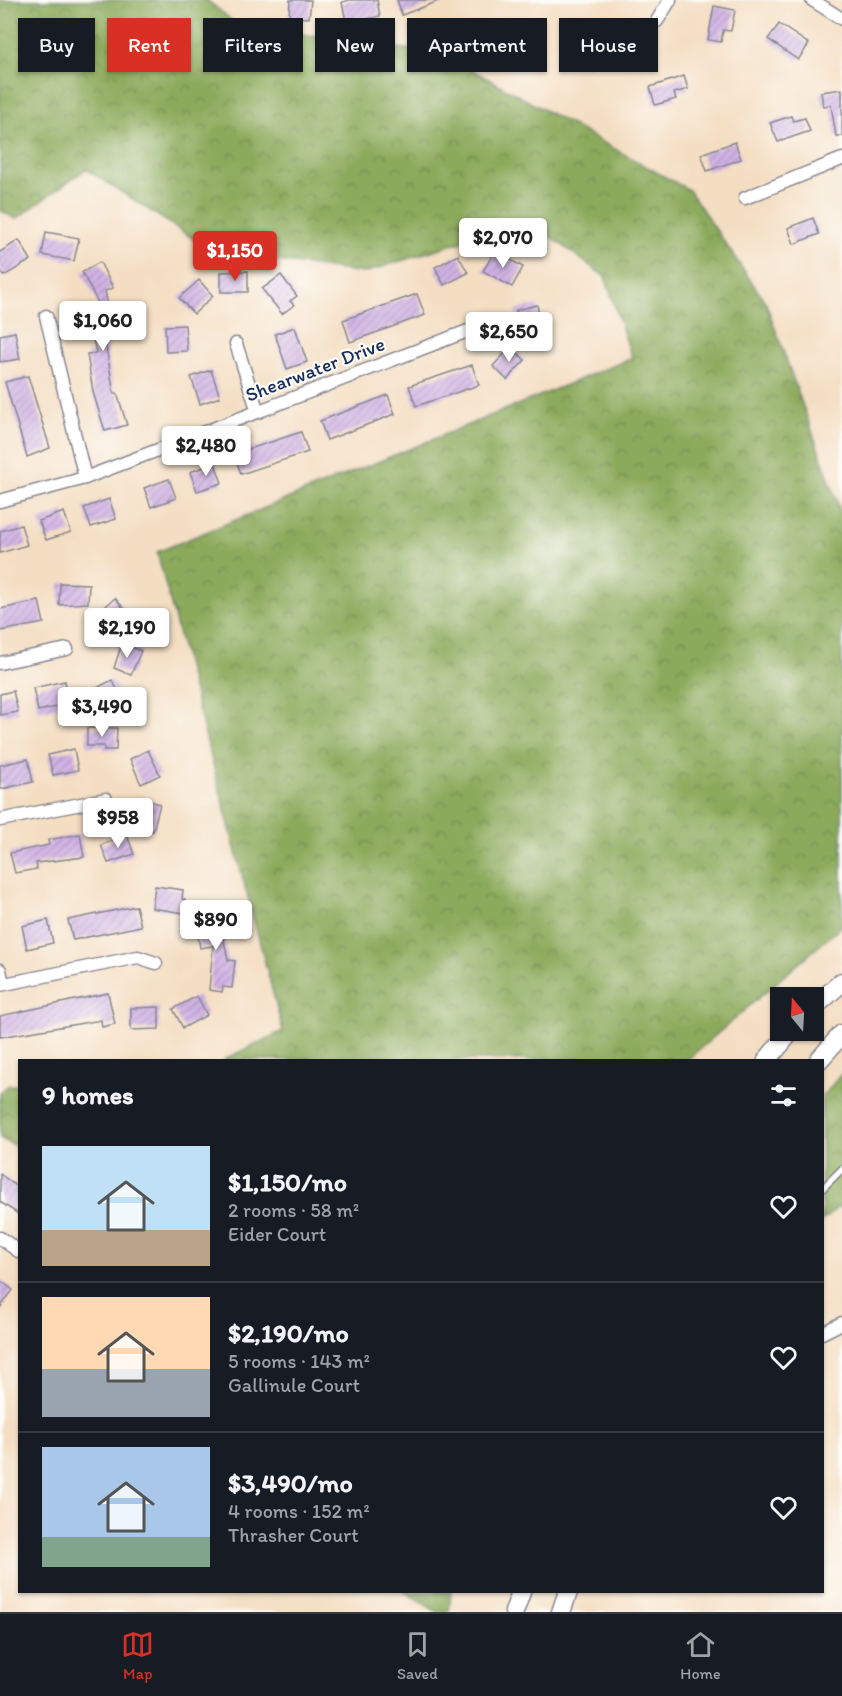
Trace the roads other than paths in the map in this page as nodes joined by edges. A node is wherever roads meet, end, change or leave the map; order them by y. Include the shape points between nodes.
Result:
1 (670, 0) edge
2 (812, 0) edge
3 (658, 19) edge
4 (842, 19) edge
5 (842, 159) edge
6 (745, 198) dead end
7 (46, 316) dead end
8 (473, 329) dead end
9 (236, 344) dead end
10 (258, 412) junction
11 (85, 477) junction
12 (0, 501) edge
13 (67, 650) dead end
14 (0, 663) edge
15 (106, 799) dead end
16 (0, 820) edge
17 (156, 963) dead end
18 (0, 970) edge
19 (842, 982) edge
20 (2, 985) edge
21 (824, 998) edge
22 (842, 1034) edge
23 (783, 1041) edge
24 (768, 1059) edge
25 (820, 1059) edge
26 (842, 1169) edge
27 (824, 1187) edge
28 (0, 1238) edge
29 (18, 1251) edge
30 (842, 1323) edge
31 (824, 1332) edge
32 (521, 1593) edge
33 (568, 1593) edge
34 (514, 1612) edge
35 (561, 1612) edge

1 - 3 street
2 - 4 street
5 - 6 street
7 - 11 street
8 - 10 street, Shearwater Drive
9 - 10 street
10 - 11 street, Shearwater Drive
11 - 12 street, Shearwater Drive
13 - 14 street
15 - 16 street
17 - 20 street via 138,957
18 - 20 street
19 - 21 main road
22 - 25 main road
23 - 24 main road
26 - 27 lane
28 - 29 street
30 - 31 street
32 - 34 main road
33 - 35 main road

